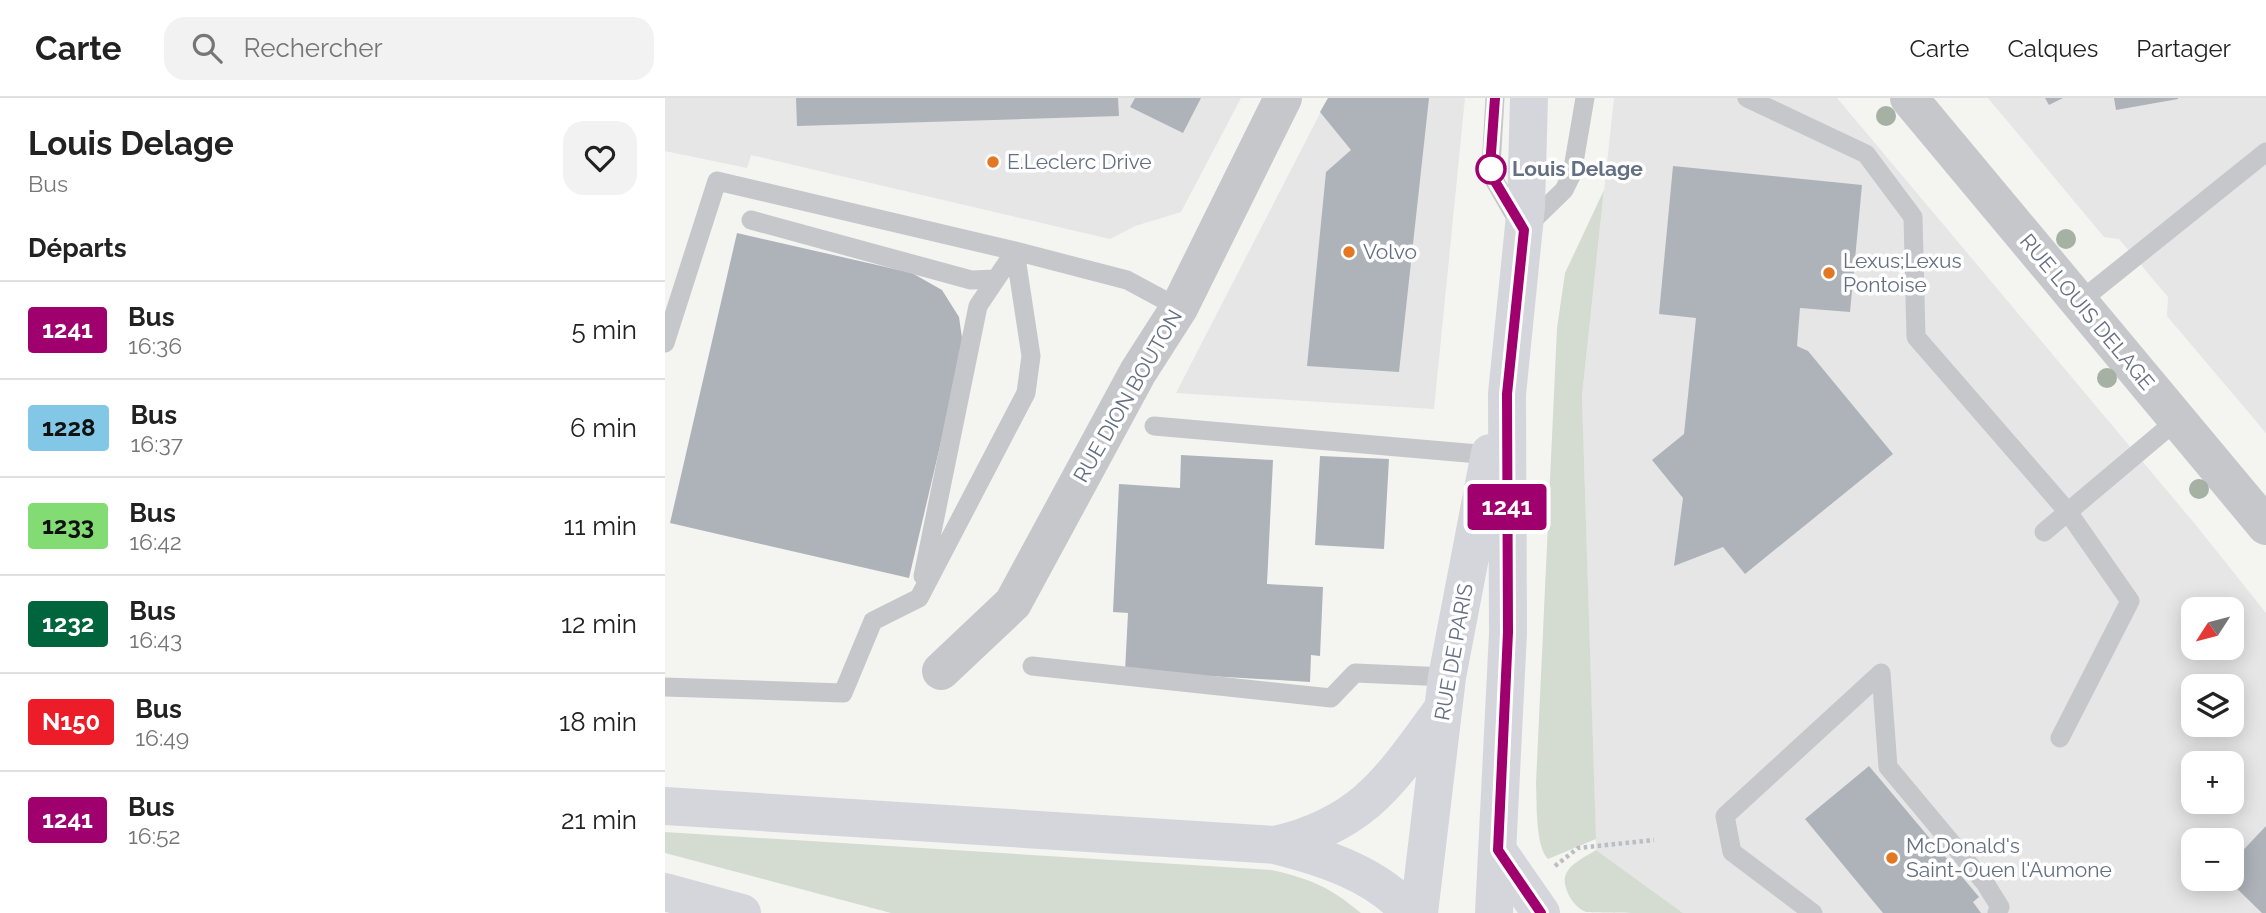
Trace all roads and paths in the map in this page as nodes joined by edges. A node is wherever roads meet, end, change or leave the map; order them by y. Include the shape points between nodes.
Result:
1 (1283, 98) edge
2 (1495, 98) edge
3 (1529, 98) edge
4 (1554, 98) edge
5 (1585, 98) edge
6 (1747, 98) edge
7 (1909, 98) edge
8 (2266, 152) edge
9 (1525, 218) junction
10 (751, 220) dead end
11 (1015, 251) junction
12 (996, 279) junction
13 (2079, 302) junction
14 (1179, 308) junction
15 (665, 343) edge
16 (1507, 394) junction
17 (2177, 420) junction
18 (1154, 426) dead end
19 (1490, 455) junction
20 (2068, 512) junction
21 (2264, 518) edge
22 (2044, 532) dead end
23 (919, 598) junction
24 (1032, 666) dead end
25 (941, 671) dead end
26 (665, 687) edge
27 (1445, 693) junction
28 (2060, 738) dead end
29 (665, 806) edge
30 (1654, 840) dead end
31 (1275, 845) junction
32 (1498, 850) junction
33 (665, 892) edge
34 (1533, 902) edge
35 (1814, 911) edge
36 (742, 913) edge
37 (1410, 913) edge
38 (1419, 913) edge
39 (1493, 913) edge
40 (1997, 913) edge

1 - 14 street, RUE DION BOUTON
2 - 9 lane via 1490,167 1493,178
3 - 9 main road, RUE DE PARIS
4 - 9 main road, RUE DE PARIS
5 - 9 lane via 1572,174 1564,190
6 - 20 lane via 1866,154 1913,217 1916,337
7 - 13 street, RUE LOUIS DELAGE
8 - 13 lane
9 - 16 main road, RUE DE PARIS
10 - 12 lane via 971,280
11 - 12 lane
11 - 14 lane via 1127,280
11 - 15 lane via 717,181
11 - 23 lane via 1031,356 1026,393
12 - 23 lane via 978,306
13 - 17 street, RUE LOUIS DELAGE
14 - 25 street, RUE DION BOUTON via 1138,373 1013,603
16 - 19 main road, RUE DE PARIS
16 - 32 main road, RUE DE PARIS via 1508,632
17 - 20 lane
17 - 21 street, RUE LOUIS DELAGE
18 - 19 lane
19 - 27 main road, RUE DE PARIS
20 - 22 lane
20 - 28 lane via 2130,601
23 - 26 lane via 873,621 843,693
24 - 27 lane via 1331,698 1355,673
27 - 31 main road via 1399,768 1364,805 1315,835
27 - 38 main road, RUE DE PARIS
29 - 31 main road
30 - 34 path via 1578,848
31 - 37 main road via 1331,862 1375,883
32 - 34 main road
32 - 39 main road, RUE DE PARIS
33 - 36 main road
35 - 40 lane via 1732,852 1725,816 1881,673 1888,767 1985,883 2000,907

